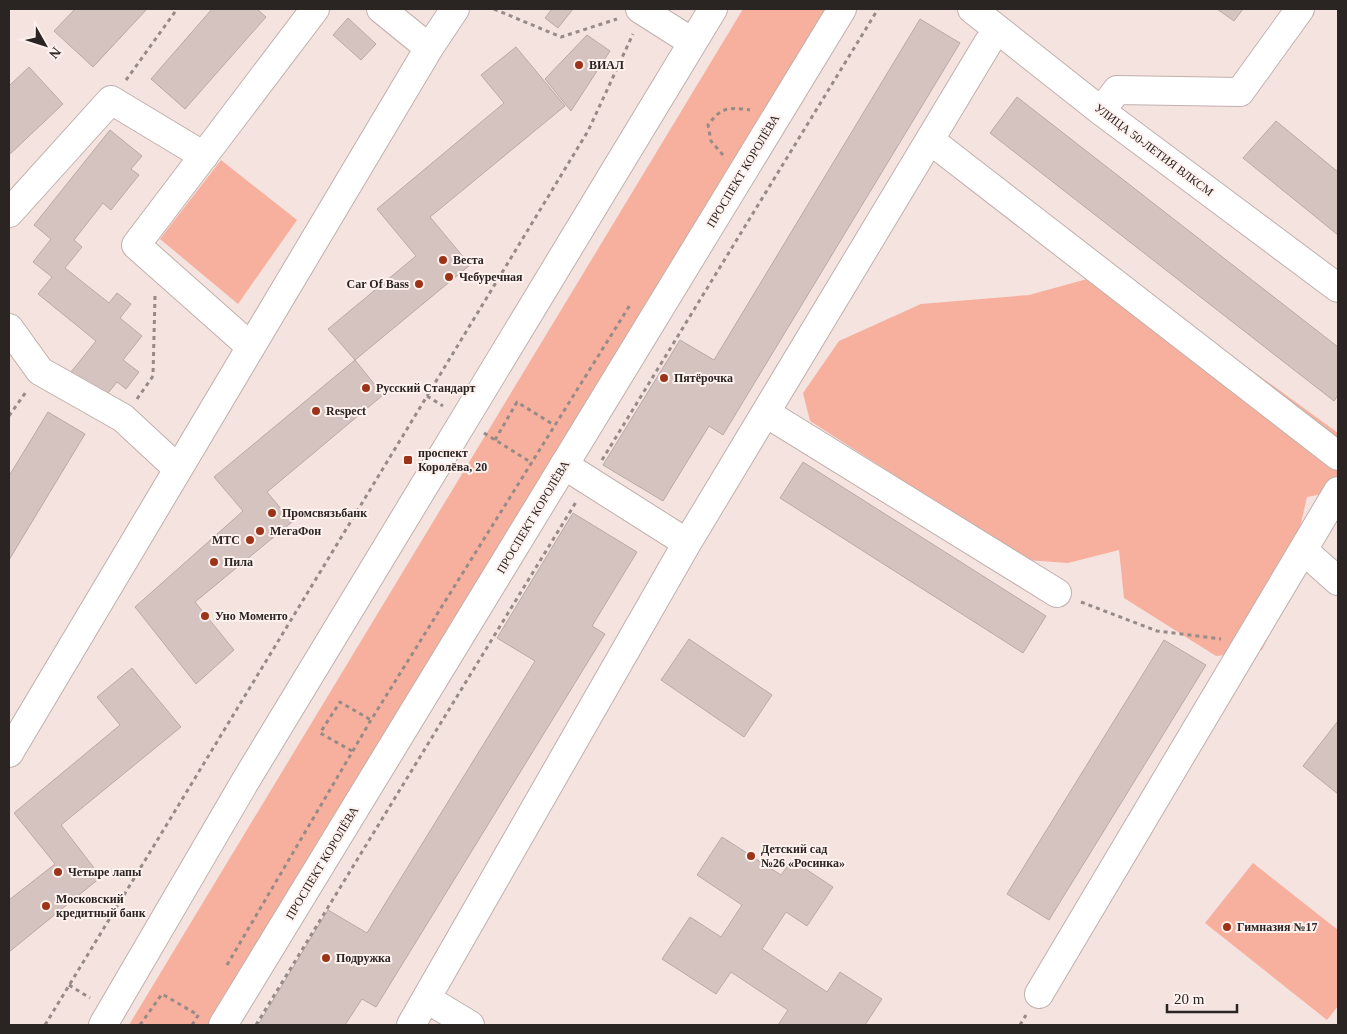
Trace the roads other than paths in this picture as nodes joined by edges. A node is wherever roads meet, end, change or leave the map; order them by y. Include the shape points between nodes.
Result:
1 (316, 9) edge
2 (382, 9) edge
3 (455, 9) edge
4 (713, 9) edge
5 (842, 9) edge
6 (972, 9) edge
7 (1300, 9) edge
8 (642, 10) edge
9 (998, 30) junction
10 (692, 42) junction
11 (429, 48) junction
12 (1101, 111) junction
13 (930, 140) junction
14 (204, 156) junction
15 (9, 213) edge
16 (1338, 288) edge
17 (9, 328) edge
18 (251, 347) junction
19 (766, 413) junction
20 (1338, 456) edge
21 (178, 469) junction
22 (560, 472) junction
23 (1338, 491) edge
24 (687, 543) junction
25 (1303, 550) junction
26 (1338, 581) edge
27 (1057, 593) road end
28 (9, 753) edge
29 (1039, 994) dead end
30 (428, 999) junction
31 (103, 1025) edge
32 (223, 1025) edge
33 (411, 1025) edge
34 (470, 1025) edge

1 - 14 main road
2 - 11 main road
3 - 11 main road
4 - 10 main road
5 - 22 main road, ПРОСПЕКТ КОРОЛЁВА
6 - 9 main road, УЛИЦА 50-ЛЕТИЯ ВЛКСМ
7 - 12 main road via 1240,92 1117,90
8 - 10 main road
9 - 12 main road, УЛИЦА 50-ЛЕТИЯ ВЛКСМ
9 - 13 main road
10 - 31 main road via 246,780
11 - 18 main road
12 - 16 main road, УЛИЦА 50-ЛЕТИЯ ВЛКСМ
13 - 19 main road
13 - 20 main road
14 - 15 main road via 111,100
14 - 18 main road via 136,245
17 - 21 main road via 40,371 123,418
18 - 21 main road
19 - 24 main road
19 - 27 main road
21 - 28 main road
22 - 24 main road via 589,480
22 - 32 main road, ПРОСПЕКТ КОРОЛЁВА
23 - 25 main road
24 - 30 main road
25 - 26 main road
25 - 29 main road
30 - 33 main road
30 - 34 main road

